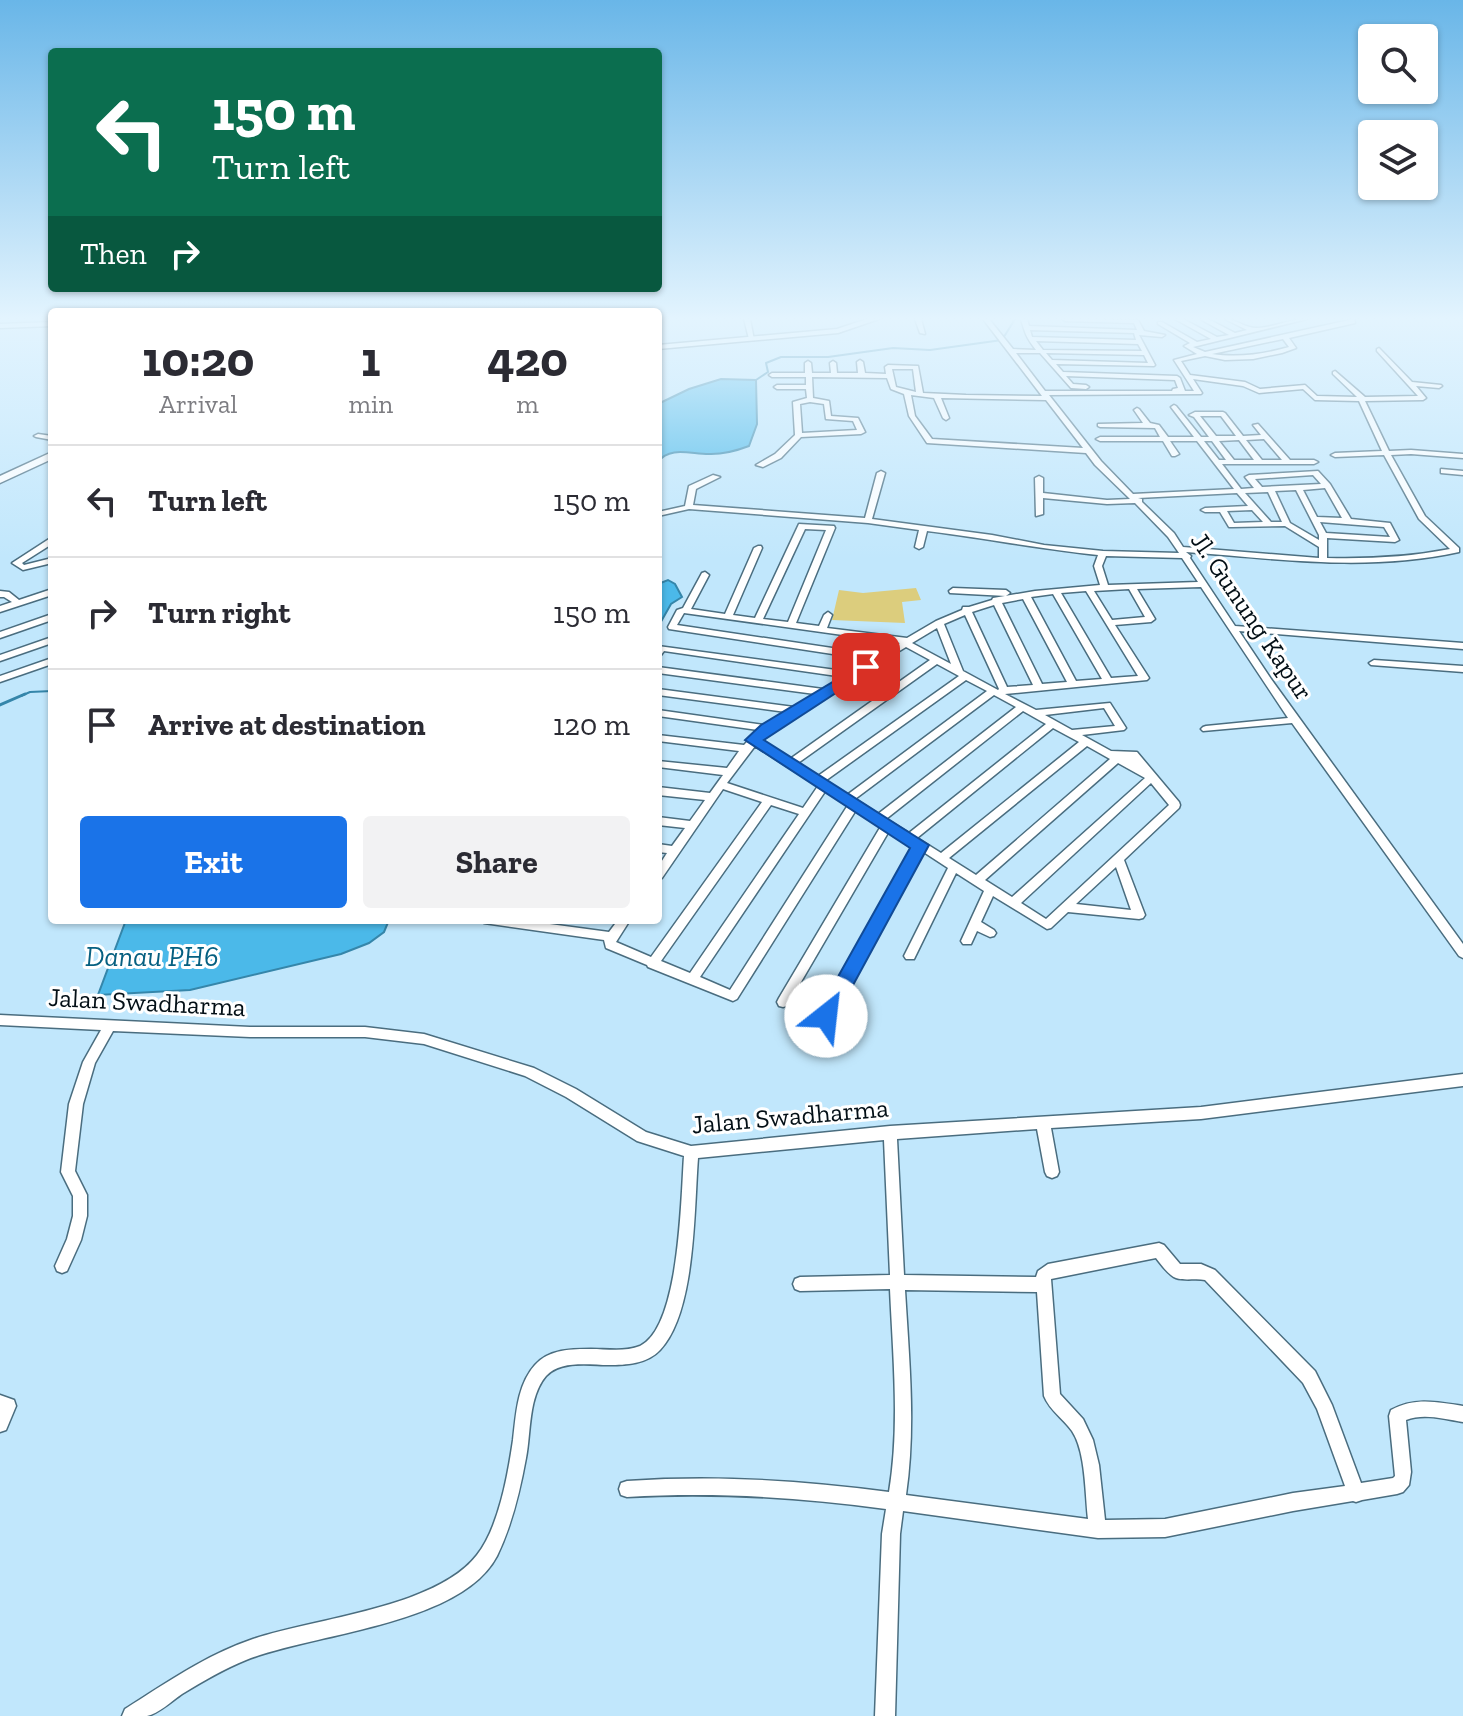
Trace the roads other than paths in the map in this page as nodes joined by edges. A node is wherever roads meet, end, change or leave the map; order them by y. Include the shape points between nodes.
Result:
1 (908, 399) edge
2 (938, 399) edge
3 (1047, 399) edge
4 (1362, 399) edge
5 (810, 400) joint
6 (1174, 407) dead end
7 (1137, 410) dead end
8 (1195, 414) junction
9 (1180, 415) junction
10 (828, 418) junction
11 (946, 418) dead end
12 (1100, 425) dead end
13 (1148, 425) junction
14 (1256, 425) dead end
15 (831, 434) junction
16 (799, 435) junction
17 (38, 436) dead end
18 (48, 437) edge
19 (1239, 437) junction
20 (1266, 437) junction
21 (1213, 438) junction
22 (1100, 439) dead end
23 (1166, 439) junction
24 (1199, 439) junction
25 (1089, 451) junction
26 (1386, 452) junction
27 (1175, 454) dead end
28 (1335, 455) dead end
29 (1463, 456) edge
30 (48, 457) edge
31 (1286, 460) junction
32 (1231, 461) junction
33 (1259, 461) junction
34 (1217, 462) junction
35 (1314, 462) dead end
36 (760, 465) dead end
37 (1444, 471) dead end
38 (881, 473) dead end
39 (1463, 473) edge
40 (716, 477) dead end
41 (1039, 478) dead end
42 (0, 480) edge
43 (1327, 486) junction
44 (1299, 489) junction
45 (1260, 490) junction
46 (1271, 490) junction
47 (1239, 491) junction
48 (1039, 495) junction
49 (1136, 498) junction
50 (689, 507) junction
51 (1255, 508) junction
52 (1222, 509) junction
53 (1205, 510) dead end
54 (662, 513) edge
55 (1039, 514) dead end
56 (1316, 519) junction
57 (868, 521) junction
58 (1348, 521) junction
59 (1269, 524) junction
60 (1287, 524) junction
61 (924, 527) junction
62 (1323, 535) junction
63 (48, 543) edge
64 (1323, 546) junction
65 (919, 547) dead end
66 (758, 548) dead end
67 (1184, 552) junction
68 (1103, 553) junction
69 (1323, 558) junction
70 (48, 561) edge
71 (705, 575) dead end
72 (1204, 584) junction
73 (1132, 587) junction
74 (1105, 588) junction
75 (48, 590) edge
76 (1089, 590) junction
77 (953, 591) dead end
78 (1057, 593) junction
79 (1042, 595) junction
80 (1026, 596) junction
81 (1, 600) edge
82 (996, 600) junction
83 (966, 609) junction
84 (686, 611) junction
85 (828, 615) dead end
86 (728, 617) junction
87 (48, 618) edge
88 (758, 621) junction
89 (939, 623) junction
90 (1111, 623) junction
91 (791, 626) junction
92 (1232, 628) junction
93 (822, 630) junction
94 (0, 635) edge
95 (1378, 640) junction
96 (48, 641) edge
97 (907, 642) junction
98 (1463, 646) edge
99 (662, 648) edge
100 (0, 658) edge
101 (880, 659) junction
102 (936, 660) junction
103 (48, 662) edge
104 (1374, 663) dead end
105 (1392, 664) junction
106 (1463, 669) edge
107 (662, 671) edge
108 (962, 674) junction
109 (852, 675) junction
110 (0, 679) edge
111 (1108, 681) junction
112 (1073, 684) junction
113 (1039, 687) junction
114 (823, 692) junction
115 (999, 692) junction
116 (662, 693) edge
117 (1022, 707) junction
118 (794, 710) junction
119 (1034, 713) junction
120 (662, 714) edge
121 (1295, 720) junction
122 (1053, 723) junction
123 (766, 728) junction
124 (1206, 729) dead end
125 (1070, 733) junction
126 (662, 738) edge
127 (1086, 741) junction
128 (749, 745) junction
129 (1114, 756) junction
130 (662, 764) edge
131 (790, 764) junction
132 (730, 772) junction
133 (1152, 777) junction
134 (822, 783) junction
135 (721, 785) junction
136 (662, 791) edge
137 (711, 797) junction
138 (769, 801) junction
139 (851, 802) junction
140 (806, 813) junction
141 (662, 821) edge
142 (882, 822) junction
143 (694, 825) junction
144 (914, 842) junction
145 (662, 849) edge
146 (676, 851) junction
147 (941, 859) junction
148 (1118, 859) junction
149 (954, 867) junction
150 (662, 870) edge
151 (977, 881) junction
152 (990, 890) junction
153 (1012, 904) junction
154 (1069, 908) junction
155 (517, 924) edge
156 (621, 924) edge
157 (975, 924) junction
158 (990, 933) dead end
159 (612, 937) junction
160 (967, 941) dead end
161 (1463, 953) edge
162 (910, 956) dead end
163 (652, 964) junction
164 (692, 980) junction
165 (783, 1002) dead end
166 (826, 1016) dead end
167 (0, 1020) edge
168 (110, 1025) junction
169 (1463, 1080) edge
170 (1043, 1123) junction
171 (890, 1132) junction
172 (691, 1152) junction
173 (1052, 1172) dead end
174 (62, 1266) dead end
175 (895, 1282) junction
176 (800, 1284) dead end
177 (1044, 1285) junction
178 (0, 1403) edge
179 (1463, 1414) edge
180 (0, 1424) edge
181 (627, 1489) dead end
182 (1356, 1494) junction
183 (898, 1501) junction
184 (1098, 1529) junction
185 (134, 1715) edge
186 (885, 1716) edge

1 - 25 street via 912,416 930,441
2 - 11 street
3 - 25 street, Jl. Gunung Kapur
4 - 26 street
5 - 10 street via 827,402
5 - 16 street via 796,402
6 - 9 street
7 - 13 street
8 - 9 street
8 - 19 street via 1221,413
8 - 21 street
9 - 24 street
10 - 15 street
10 - 15 street via 855,418 861,431
12 - 13 street
13 - 23 street via 1156,425
14 - 20 street
15 - 16 street
16 - 36 street
17 - 18 street
19 - 20 street
19 - 21 street
19 - 33 street
20 - 31 street
21 - 24 street
21 - 32 street
22 - 23 street
23 - 24 street
23 - 27 street
24 - 34 street
25 - 49 street, Jl. Gunung Kapur
26 - 28 street
26 - 29 street
26 - 69 street via 1422,517 1456,550 1403,559
30 - 42 street
31 - 33 street
31 - 35 street
32 - 33 street
32 - 34 street
34 - 47 street
37 - 39 street
38 - 57 street
40 - 50 street via 692,488
41 - 48 street
43 - 44 street
43 - 45 street via 1315,473 1249,477
43 - 58 street
44 - 46 street
44 - 56 street
45 - 46 street
45 - 47 street
46 - 60 street
47 - 49 street
47 - 51 street
48 - 49 street via 1107,502
48 - 55 street
49 - 67 street, Jl. Gunung Kapur
50 - 54 street
50 - 57 street
51 - 52 street
51 - 59 street
52 - 53 street
52 - 59 street via 1232,525
56 - 58 street
56 - 62 street
57 - 61 street
58 - 62 street via 1387,525 1395,540
59 - 60 street
60 - 64 street
61 - 65 street
61 - 68 street
62 - 64 street
63 - 70 street via 16,563 23,568
64 - 69 street
66 - 86 street
67 - 68 street
67 - 69 street
67 - 72 street, Jl. Gunung Kapur
68 - 74 street via 1098,566
71 - 84 street
72 - 73 street
72 - 92 street, Jl. Gunung Kapur
73 - 74 street
73 - 90 street via 1151,619
74 - 76 street
75 - 81 street via 16,601
76 - 78 street
76 - 90 street
77 - 79 street
78 - 79 street
78 - 111 street
79 - 80 street
80 - 82 street
80 - 112 street
82 - 83 street
82 - 113 street
83 - 89 street
83 - 115 street
84 - 86 street
84 - 101 street via 681,610 672,627
85 - 93 street
86 - 88 street
87 - 94 street
88 - 91 street
88 - 91 street via 802,526 831,528
89 - 97 street
89 - 108 street
90 - 111 street via 1144,678
91 - 93 street
92 - 95 street
92 - 121 street, Jl. Gunung Kapur
93 - 97 street
95 - 98 street
95 - 105 street
96 - 100 street
97 - 101 street
97 - 102 street
99 - 109 street
101 - 109 street
102 - 108 street
102 - 131 street
103 - 110 street
104 - 105 street
105 - 106 street
107 - 114 street
108 - 115 street
108 - 134 street
109 - 114 street
111 - 112 street
112 - 113 street
113 - 115 street
114 - 118 street
115 - 117 street
115 - 139 street
116 - 118 street
117 - 119 street
117 - 142 street
118 - 123 street
119 - 122 street
119 - 125 street via 1107,705 1121,728
120 - 123 street
121 - 124 street
121 - 161 street, Jl. Gunung Kapur
122 - 125 street
122 - 144 street
123 - 128 street
125 - 127 street
126 - 128 street
127 - 129 street
127 - 147 street
128 - 131 street
128 - 132 street
129 - 133 street
129 - 151 street
130 - 132 street
131 - 134 street
132 - 135 street
133 - 148 street via 1175,805
133 - 153 street
134 - 139 street
134 - 140 street
135 - 137 street
135 - 138 street
136 - 137 street
137 - 143 street
138 - 140 street
138 - 163 street
139 - 142 street
139 - 164 street via 733,996
140 - 164 street
141 - 143 street
142 - 144 street
142 - 165 street
143 - 146 street
144 - 147 street
144 - 166 street
145 - 146 street
146 - 150 street
147 - 149 street
148 - 154 street
148 - 154 street via 1139,915
149 - 151 street
149 - 162 street
151 - 152 street
152 - 153 street
152 - 157 street
153 - 154 street via 1047,925
155 - 159 street
156 - 159 street
157 - 158 street
157 - 160 street
159 - 163 street via 610,945
163 - 164 street
167 - 168 street, Jalan Swadharma
168 - 172 street, Jalan Swadharma via 365,1032 424,1039 529,1072 642,1137
168 - 174 street via 89,1062 76,1104 68,1172 80,1195 80,1216
169 - 170 street, Jalan Swadharma via 1201,1113
170 - 171 street, Jalan Swadharma
170 - 173 street
171 - 172 street, Jalan Swadharma
171 - 175 street
172 - 185 street via 679,1288 666,1328 654,1346 634,1357 554,1360 535,1376 498,1533 476,1571 440,1594 235,1655
175 - 176 street
175 - 177 street
175 - 183 street via 903,1398
177 - 182 street via 1048,1271 1153,1250 1164,1252 1177,1271 1210,1275 1309,1377
177 - 184 street via 1052,1396 1085,1442
178 - 180 street via 8,1406
179 - 182 street via 1405,1410 1397,1416 1403,1479 1397,1486
181 - 183 street via 714,1483
182 - 184 street via 1165,1528
183 - 184 street
183 - 186 street via 891,1534

